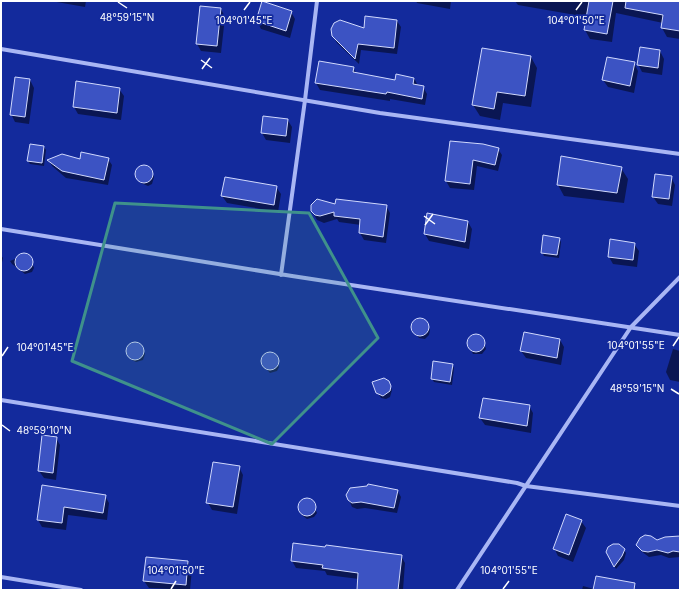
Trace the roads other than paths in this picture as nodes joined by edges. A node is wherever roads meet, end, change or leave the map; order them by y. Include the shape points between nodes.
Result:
1 (317, 1) edge
2 (1, 48) edge
3 (305, 100) junction
4 (680, 154) edge
5 (1, 229) edge
6 (281, 274) junction
7 (680, 277) edge
8 (631, 327) junction
9 (680, 335) edge
10 (1, 400) edge
11 (526, 486) junction
12 (680, 506) edge
13 (1, 577) edge
14 (82, 590) edge
15 (457, 590) edge

1 - 3 street
2 - 3 street
3 - 4 street via 380,113
3 - 6 street
5 - 6 street
6 - 8 street
7 - 8 street
8 - 9 street
8 - 11 street
10 - 11 street via 517,482
11 - 12 street
11 - 15 street
13 - 14 street

